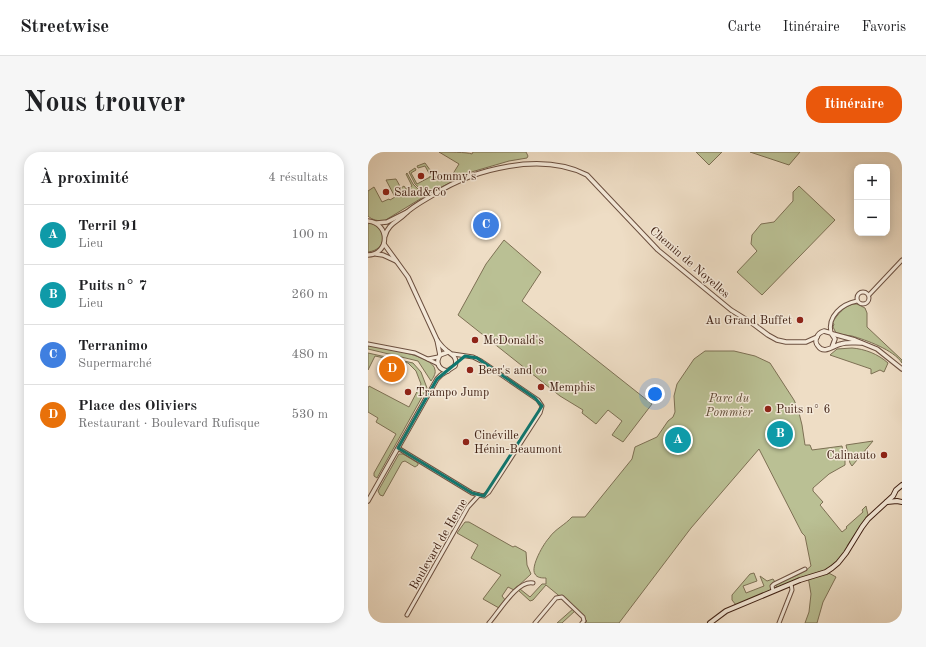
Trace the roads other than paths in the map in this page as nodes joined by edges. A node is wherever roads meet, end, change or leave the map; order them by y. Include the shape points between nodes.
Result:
1 (538, 160) dead end
2 (546, 160) dead end
3 (408, 211) junction
4 (369, 220) edge
5 (377, 223) junction
6 (385, 236) junction
7 (384, 244) junction
8 (374, 254) junction
9 (368, 255) edge
10 (902, 260) edge
11 (398, 263) junction
12 (869, 295) junction
13 (857, 301) junction
14 (830, 324) junction
15 (824, 331) junction
16 (832, 334) junction
17 (817, 337) junction
18 (437, 340) junction
19 (806, 342) junction
20 (861, 343) junction
21 (368, 344) edge
22 (817, 344) junction
23 (832, 347) junction
24 (448, 352) junction
25 (453, 354) junction
26 (439, 356) junction
27 (465, 356) junction
28 (426, 359) junction
29 (456, 363) junction
30 (438, 365) junction
31 (898, 365) junction
32 (902, 369) edge
33 (448, 371) junction
34 (902, 372) edge
35 (437, 379) junction
36 (398, 448) junction
37 (901, 487) edge
38 (895, 494) junction
39 (479, 495) junction
40 (368, 501) edge
41 (900, 501) edge
42 (886, 502) junction
43 (805, 569) dead end
44 (533, 583) dead end
45 (792, 584) junction
46 (773, 592) junction
47 (407, 615) dead end
48 (716, 621) edge
49 (489, 623) edge
50 (535, 623) edge
51 (582, 623) edge
52 (710, 623) edge
53 (779, 623) edge

1 - 3 street via 502,165 467,176
2 - 19 street, Chemin de Noyelles via 576,167 587,175 658,250 731,310 773,338 786,342
3 - 5 street via 387,222
3 - 6 street via 388,228
4 - 5 street
5 - 6 street
6 - 7 street
7 - 8 street
7 - 11 street
8 - 9 street
8 - 11 street via 383,255
10 - 12 street
11 - 18 street via 408,276
12 - 13 street via 866,292 860,293
12 - 13 street via 866,304 862,305
13 - 14 street via 842,307
14 - 15 street
14 - 16 street
15 - 16 street
15 - 17 street
16 - 20 street
16 - 23 street via 835,341
17 - 19 street, Chemin de Noyelles
17 - 22 street
18 - 24 street
18 - 26 street
19 - 22 street, Chemin de Noyelles
20 - 23 street via 844,343
20 - 31 street via 877,349
21 - 28 street via 415,353
22 - 23 street via 824,350
24 - 25 street
24 - 26 street
25 - 27 street, Boulevard de Herne
25 - 29 street
26 - 28 street
26 - 30 street
27 - 29 street
27 - 39 street, Boulevard de Herne via 481,361 536,398 542,408 489,492 484,496
28 - 30 street
29 - 33 street
30 - 33 street
30 - 35 street
31 - 32 street
31 - 34 street
33 - 35 street
35 - 36 street
36 - 39 street
36 - 40 street
37 - 38 main road
38 - 41 main road
38 - 42 main road
39 - 47 street, Boulevard de Herne via 468,507
41 - 42 main road
42 - 45 main road via 868,519 838,563 820,575
43 - 46 street via 774,584
44 - 49 street via 526,583 517,589
45 - 46 main road
45 - 53 street
46 - 48 main road via 726,611
48 - 52 main road
50 - 51 street via 556,598 561,597 583,617

